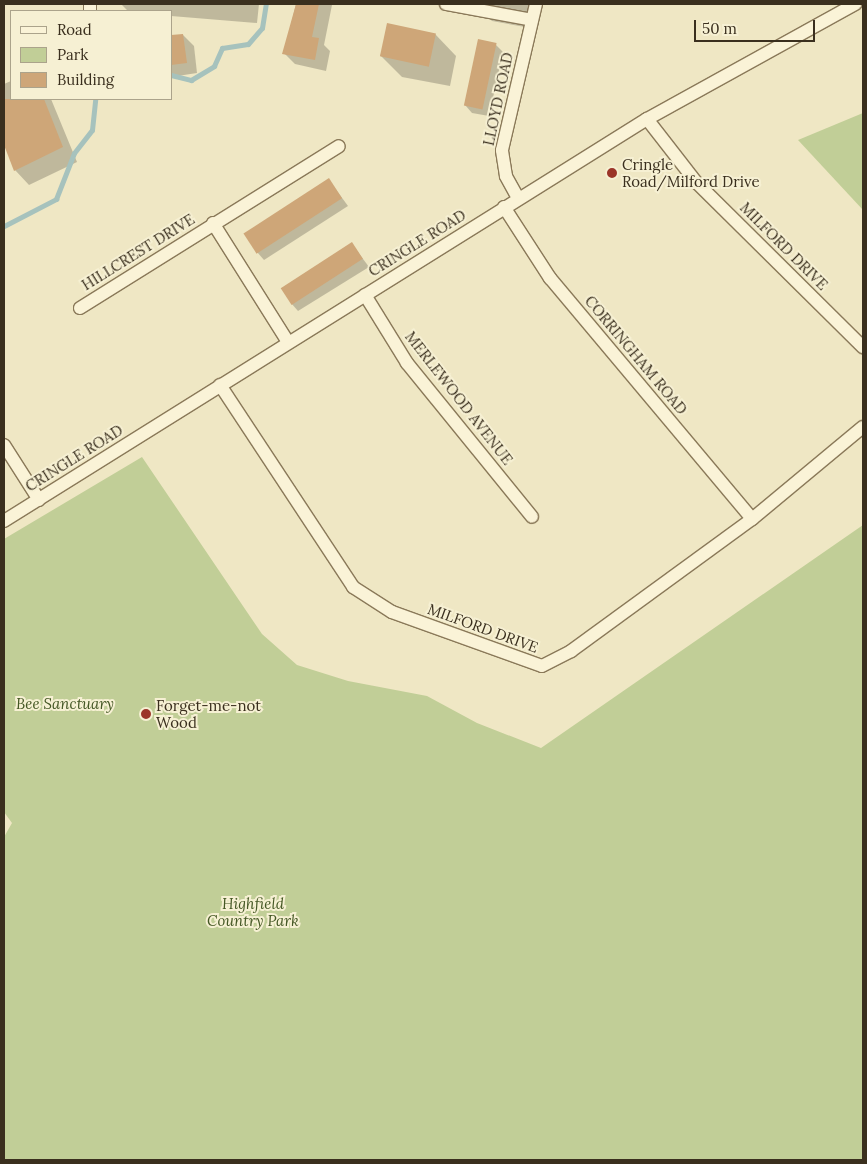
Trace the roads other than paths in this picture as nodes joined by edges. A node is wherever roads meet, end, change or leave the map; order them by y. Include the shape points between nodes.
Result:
1 (446, 4) edge
2 (536, 4) edge
3 (855, 4) edge
4 (532, 20) junction
5 (647, 119) junction
6 (339, 146) dead end
7 (518, 198) junction
8 (504, 207) junction
9 (213, 223) junction
10 (365, 294) junction
11 (80, 308) dead end
12 (288, 342) junction
13 (863, 347) edge
14 (220, 385) junction
15 (863, 427) edge
16 (4, 445) edge
17 (39, 500) junction
18 (532, 517) dead end
19 (752, 519) junction
20 (4, 521) edge

1 - 4 street
2 - 4 street, LLOYD ROAD
3 - 5 street, CRINGLE ROAD
4 - 7 street, LLOYD ROAD via 502,150 504,171
5 - 7 street, CRINGLE ROAD
5 - 13 street, MILFORD DRIVE via 696,182
6 - 9 street, HILLCREST DRIVE
7 - 8 street, CRINGLE ROAD
8 - 10 street, CRINGLE ROAD
8 - 19 street, CORRINGHAM ROAD via 550,278
9 - 11 street, HILLCREST DRIVE
9 - 12 street, HILLCREST DRIVE
10 - 12 street, CRINGLE ROAD
10 - 18 street, MERLEWOOD AVENUE via 407,363
12 - 14 street, CRINGLE ROAD
14 - 17 street, CRINGLE ROAD
14 - 19 street, MILFORD DRIVE via 352,587 392,612 533,666 542,666 571,651
15 - 19 street, MILFORD DRIVE
16 - 17 street
17 - 20 street, CRINGLE ROAD

